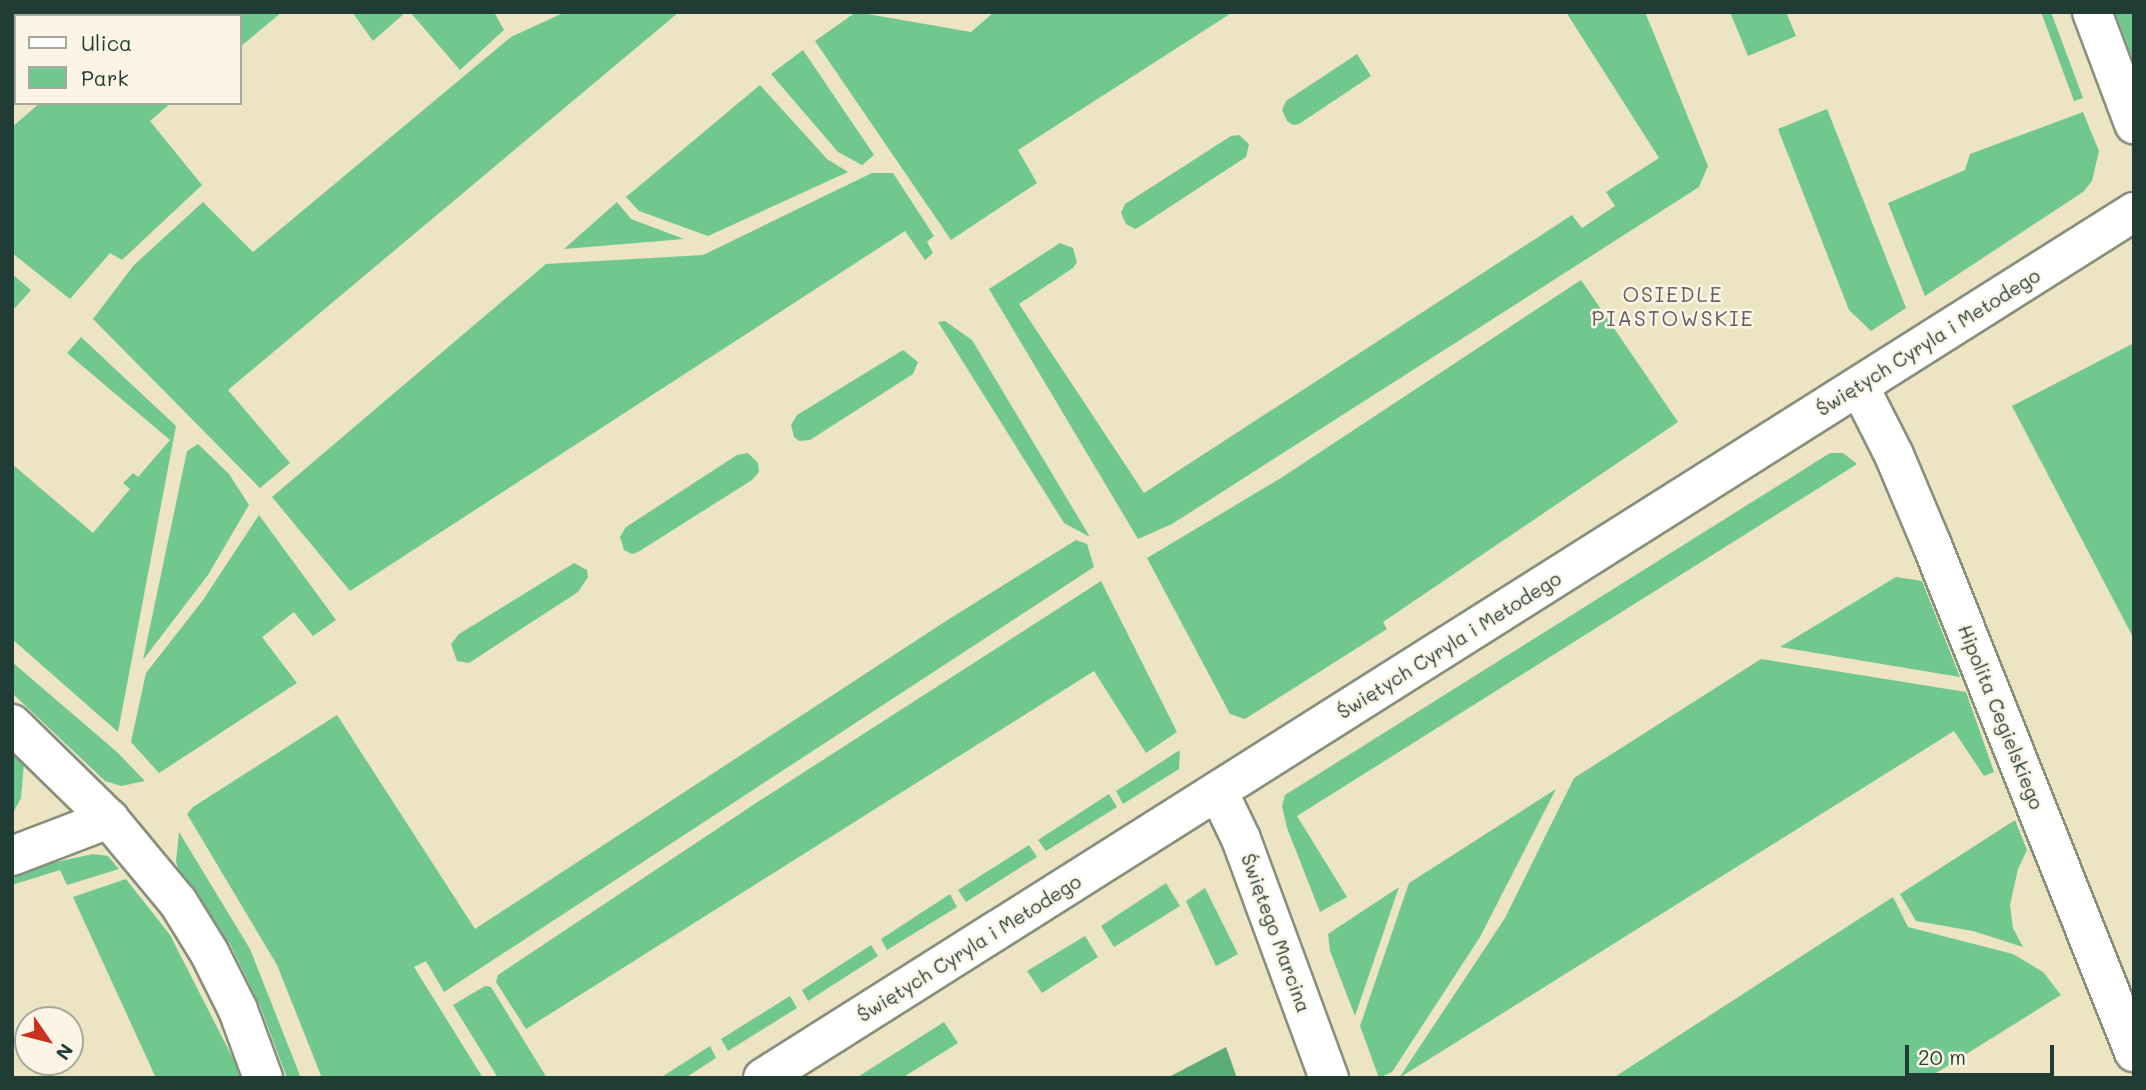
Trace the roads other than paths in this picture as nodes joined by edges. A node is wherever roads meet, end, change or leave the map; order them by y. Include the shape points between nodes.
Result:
1 (2092, 12) edge
2 (2134, 124) edge
3 (2134, 212) edge
4 (1860, 386) junction
5 (12, 724) edge
6 (1219, 791) junction
7 (109, 819) junction
8 (12, 856) edge
9 (2134, 1052) edge
10 (262, 1078) edge
11 (763, 1078) edge
12 (1329, 1078) edge

1 - 2 street
3 - 4 street, Świętych Cyryla i Metodego
4 - 6 street, Świętych Cyryla i Metodego
4 - 9 street, Hipolita Cegielskiego via 1895,455
5 - 7 street
6 - 11 street, Świętych Cyryla i Metodego
6 - 12 street, Świętego Marcina
7 - 8 street
7 - 10 street via 178,902 209,952 238,1010

